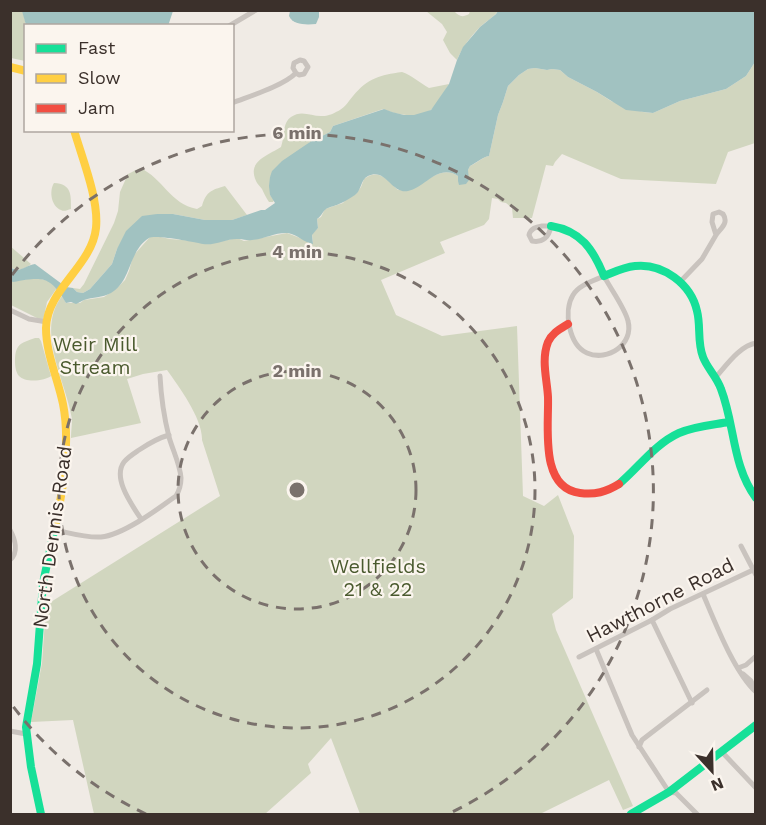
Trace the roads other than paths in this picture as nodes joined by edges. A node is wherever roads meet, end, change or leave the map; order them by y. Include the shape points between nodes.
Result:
1 (256, 10) edge
2 (232, 24) edge
3 (296, 74) dead end
4 (234, 102) edge
5 (76, 133) edge
6 (551, 226) dead end
7 (716, 235) dead end
8 (604, 276) junction
9 (680, 282) junction
10 (10, 310) edge
11 (47, 322) junction
12 (568, 324) junction
13 (756, 343) edge
14 (160, 376) dead end
15 (716, 378) junction
16 (729, 422) junction
17 (169, 435) junction
18 (756, 498) edge
19 (141, 519) junction
20 (10, 530) edge
21 (55, 530) junction
22 (741, 546) dead end
23 (10, 560) edge
24 (754, 573) edge
25 (703, 594) junction
26 (652, 620) junction
27 (596, 649) junction
28 (756, 656) edge
29 (579, 657) dead end
30 (738, 668) junction
31 (707, 690) dead end
32 (756, 692) edge
33 (692, 703) junction
34 (756, 725) edge
35 (10, 731) edge
36 (26, 734) junction
37 (639, 747) junction
38 (721, 751) junction
39 (756, 788) edge
40 (669, 792) junction
41 (41, 814) edge
42 (631, 814) edge
43 (697, 814) edge

1 - 2 street
3 - 4 street
5 - 11 main road, North Dennis Road via 93,196 96,228 90,249 52,304
6 - 8 main road via 571,231 586,243
7 - 9 street via 702,259
8 - 9 main road via 642,266 663,271
8 - 12 street via 580,287 571,297
8 - 12 street via 628,322 624,344 600,356 588,353 573,338
9 - 15 main road via 698,311 702,356
10 - 11 street
11 - 21 main road, North Dennis Road via 47,345 66,430 62,496
12 - 16 main road via 555,331 546,348 548,440 555,475 563,486 578,493 606,492 623,482 659,445 677,434
13 - 15 street via 742,350
14 - 17 street
15 - 16 main road
16 - 18 main road via 746,484
17 - 19 street via 181,477 179,490
17 - 19 street via 129,457 120,469 125,493
19 - 21 street via 102,537
20 - 23 street via 15,553
21 - 36 main road, North Dennis Road via 45,568
22 - 24 street
24 - 25 street, Hawthorne Road
25 - 26 street, Hawthorne Road
25 - 30 street
26 - 27 street, Hawthorne Road
26 - 33 street
27 - 29 street, Hawthorne Road
27 - 37 street
28 - 30 street
30 - 32 street
31 - 33 street
33 - 37 street via 642,740
34 - 38 main road
35 - 36 street
36 - 41 main road, North Dennis Road
37 - 40 street
38 - 39 street
38 - 40 main road
40 - 42 main road
40 - 43 street via 676,793

